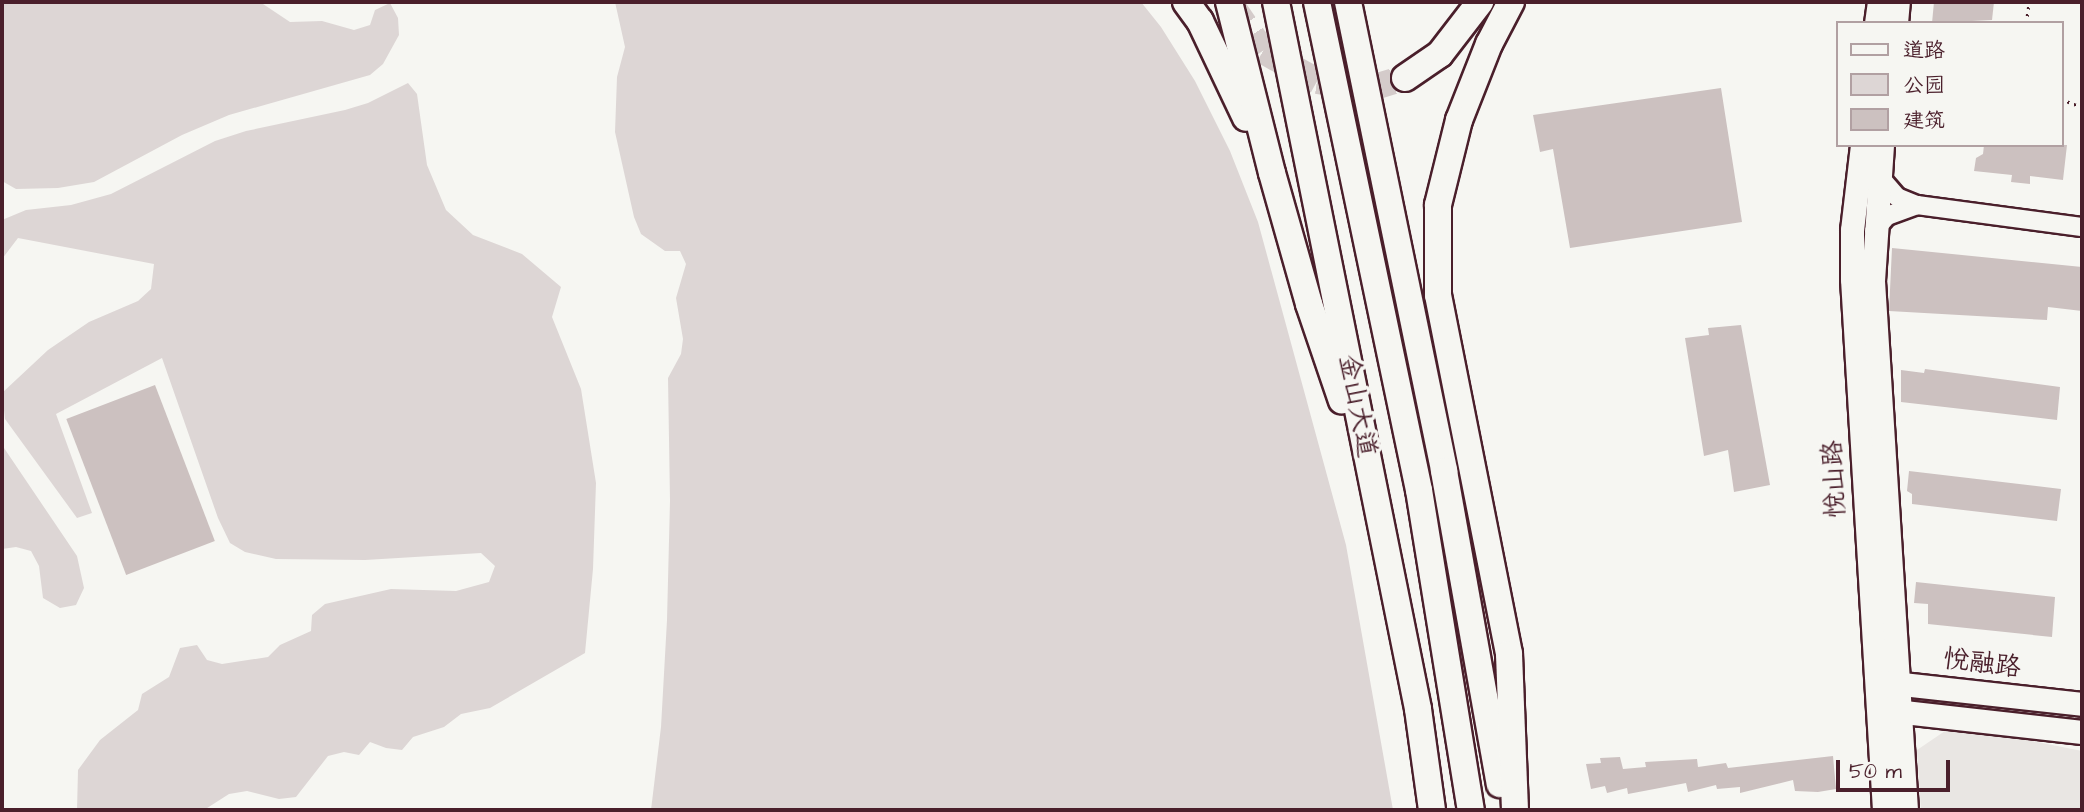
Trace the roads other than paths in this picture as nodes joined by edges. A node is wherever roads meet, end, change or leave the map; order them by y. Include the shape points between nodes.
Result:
1 (1186, 2) edge
2 (1228, 2) edge
3 (1276, 2) edge
4 (1317, 2) edge
5 (1348, 2) edge
6 (1480, 2) edge
7 (1511, 2) edge
8 (1879, 2) edge
9 (1898, 2) edge
10 (1876, 21) edge
11 (1896, 21) edge
12 (1405, 78) tunnel mouth
13 (1862, 147) edge
14 (1882, 147) edge
15 (1272, 173) junction
16 (1878, 174) junction
17 (1917, 205) junction
18 (2082, 227) edge
19 (1874, 231) junction
20 (1375, 499) junction
21 (1874, 681) junction
22 (1898, 683) junction
23 (2082, 704) edge
24 (1876, 709) junction
25 (1900, 711) junction
26 (2082, 732) edge
27 (1432, 810) edge
28 (1472, 810) edge
29 (1505, 810) edge
30 (1516, 810) edge
31 (1884, 810) edge
32 (1906, 810) edge

1 - 15 highway via 1200,20
2 - 15 highway
3 - 20 highway, 金山大道
4 - 28 highway, 金山大道 via 1419,490
5 - 29 highway via 1444,471
6 - 12 highway via 1440,54
7 - 30 highway via 1459,120 1438,205 1438,296 1509,654
8 - 10 main road
9 - 11 main road
13 - 21 main road, 悦山路 via 1852,230 1852,279
14 - 16 main road, 悦山路
15 - 20 highway via 1309,304
16 - 17 street via 1897,197
16 - 19 main road, 悦山路
17 - 18 street
17 - 19 street via 1887,216
19 - 22 main road, 悦山路 via 1873,281
20 - 27 highway, 金山大道 via 1418,709
21 - 22 main road, 悦融路
21 - 24 main road, 悦山路
22 - 23 main road, 悦融路
22 - 25 main road, 悦山路
24 - 25 main road
24 - 31 main road, 悦山路
25 - 26 main road
25 - 32 main road, 悦山路

